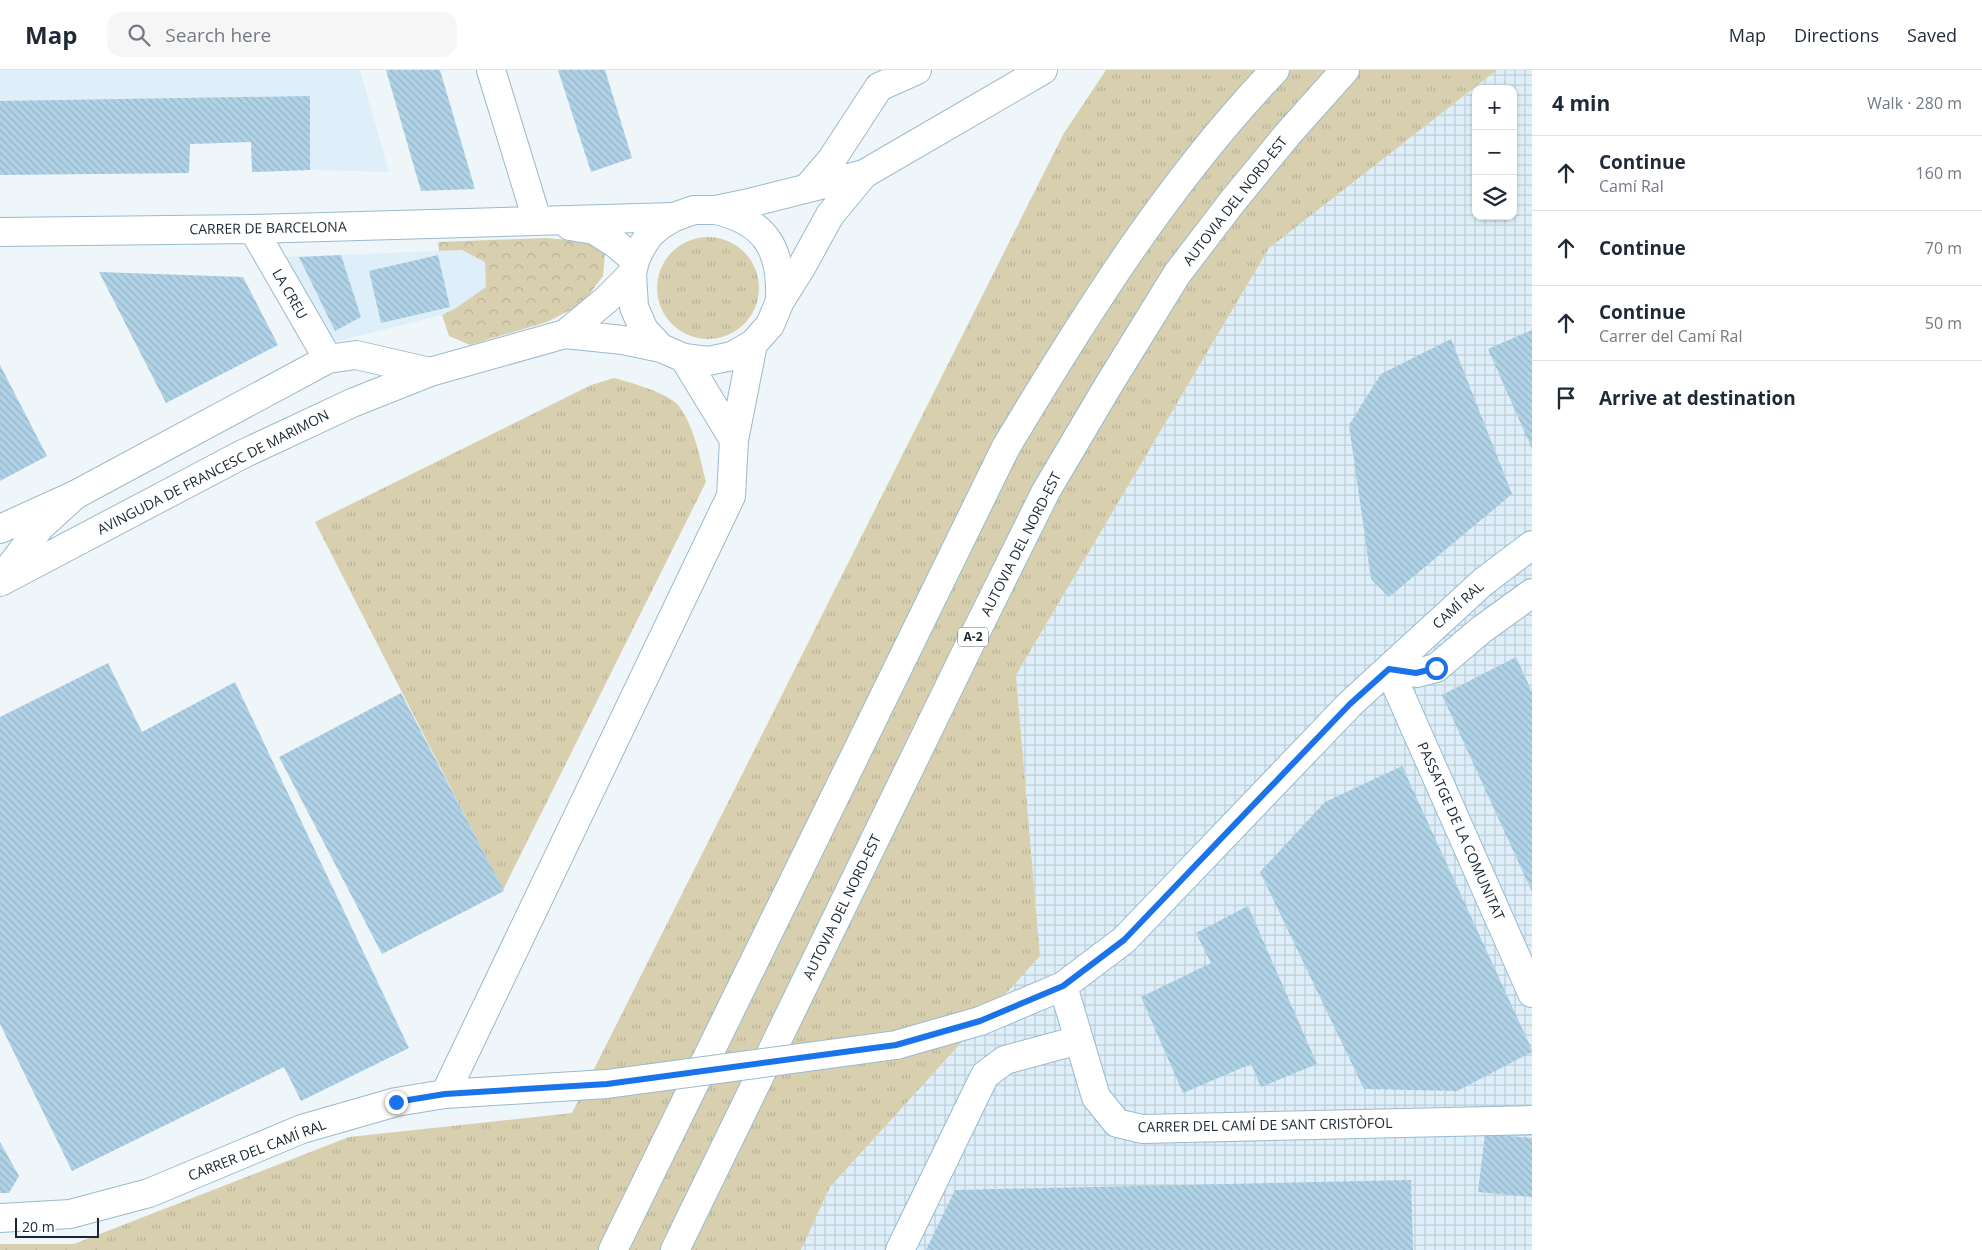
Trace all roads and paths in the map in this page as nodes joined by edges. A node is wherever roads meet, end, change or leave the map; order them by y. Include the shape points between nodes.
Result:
1 (491, 70) edge
2 (917, 70) edge
3 (1043, 70) edge
4 (1275, 70) edge
5 (1345, 70) edge
6 (864, 174) junction
7 (808, 187) junction
8 (716, 210) junction
9 (674, 216) junction
10 (537, 220) junction
11 (253, 229) junction
12 (0, 232) edge
13 (634, 267) junction
14 (780, 301) junction
15 (565, 334) junction
16 (753, 344) junction
17 (672, 353) junction
18 (328, 359) junction
19 (430, 372) junction
20 (734, 440) junction
21 (75, 495) junction
22 (0, 529) edge
23 (1532, 545) edge
24 (0, 581) edge
25 (1532, 593) edge
26 (1389, 669) junction
27 (1063, 986) junction
28 (1532, 993) edge
29 (1079, 1040) junction
30 (607, 1084) joint
31 (445, 1094) junction
32 (1532, 1120) edge
33 (0, 1218) edge
34 (613, 1250) edge
35 (675, 1250) edge
36 (900, 1250) edge

1 - 10 main road
2 - 7 main road via 879,87 832,159
3 - 6 main road
4 - 34 main road via 1195,160 1070,340 1006,448
5 - 35 main road, AUTOVIA DEL NORD-EST / A-2 via 1287,135 1177,274 1046,491
6 - 7 main road
6 - 14 main road via 830,215
7 - 8 main road
8 - 9 main road via 694,210
8 - 14 main road via 748,221 771,246 781,281
9 - 10 main road, CARRER DE BARCELONA
9 - 13 main road via 650,234
10 - 11 main road, CARRER DE BARCELONA
10 - 13 main road, CARRER DE BARCELONA via 594,230 616,244
11 - 12 main road, CARRER DE BARCELONA
11 - 18 main road, LA CREU
13 - 15 main road via 606,300
13 - 17 main road via 634,307 644,330
14 - 16 main road via 770,324
15 - 17 main road via 623,340
15 - 19 main road, AVINGUDA DE FRANCESC DE MARIMON
16 - 17 main road via 732,356 708,362
16 - 20 main road
17 - 20 main road
18 - 19 main road, AVINGUDA DE FRANCESC DE MARIMON via 356,355
18 - 21 main road, AVINGUDA DE FRANCESC DE MARIMON
19 - 24 main road, AVINGUDA DE FRANCESC DE MARIMON via 352,403 243,454
20 - 31 main road via 731,496
21 - 22 main road, AVINGUDA DE FRANCESC DE MARIMON
21 - 24 main road via 40,527
23 - 26 main road, CAMÍ RAL via 1482,582
25 - 26 main road via 1480,630 1436,668 1416,673
26 - 27 main road, CAMÍ RAL via 1350,704 1124,940
26 - 28 main road, PASSATGE DE LA COMUNITAT
27 - 29 main road, CARRER DEL CAMÍ DE SANT CRISTÒFOL
27 - 30 main road, CAMÍ RAL, bridge via 980,1021 896,1045
29 - 32 main road, CARRER DEL CAMÍ DE SANT CRISTÒFOL via 1096,1097 1117,1123 1142,1129
29 - 36 main road via 1005,1060 985,1074
30 - 31 main road, CARRER DEL CAMÍ RAL
31 - 33 main road, CARRER DEL CAMÍ RAL via 396,1102 302,1129 149,1193 70,1214

